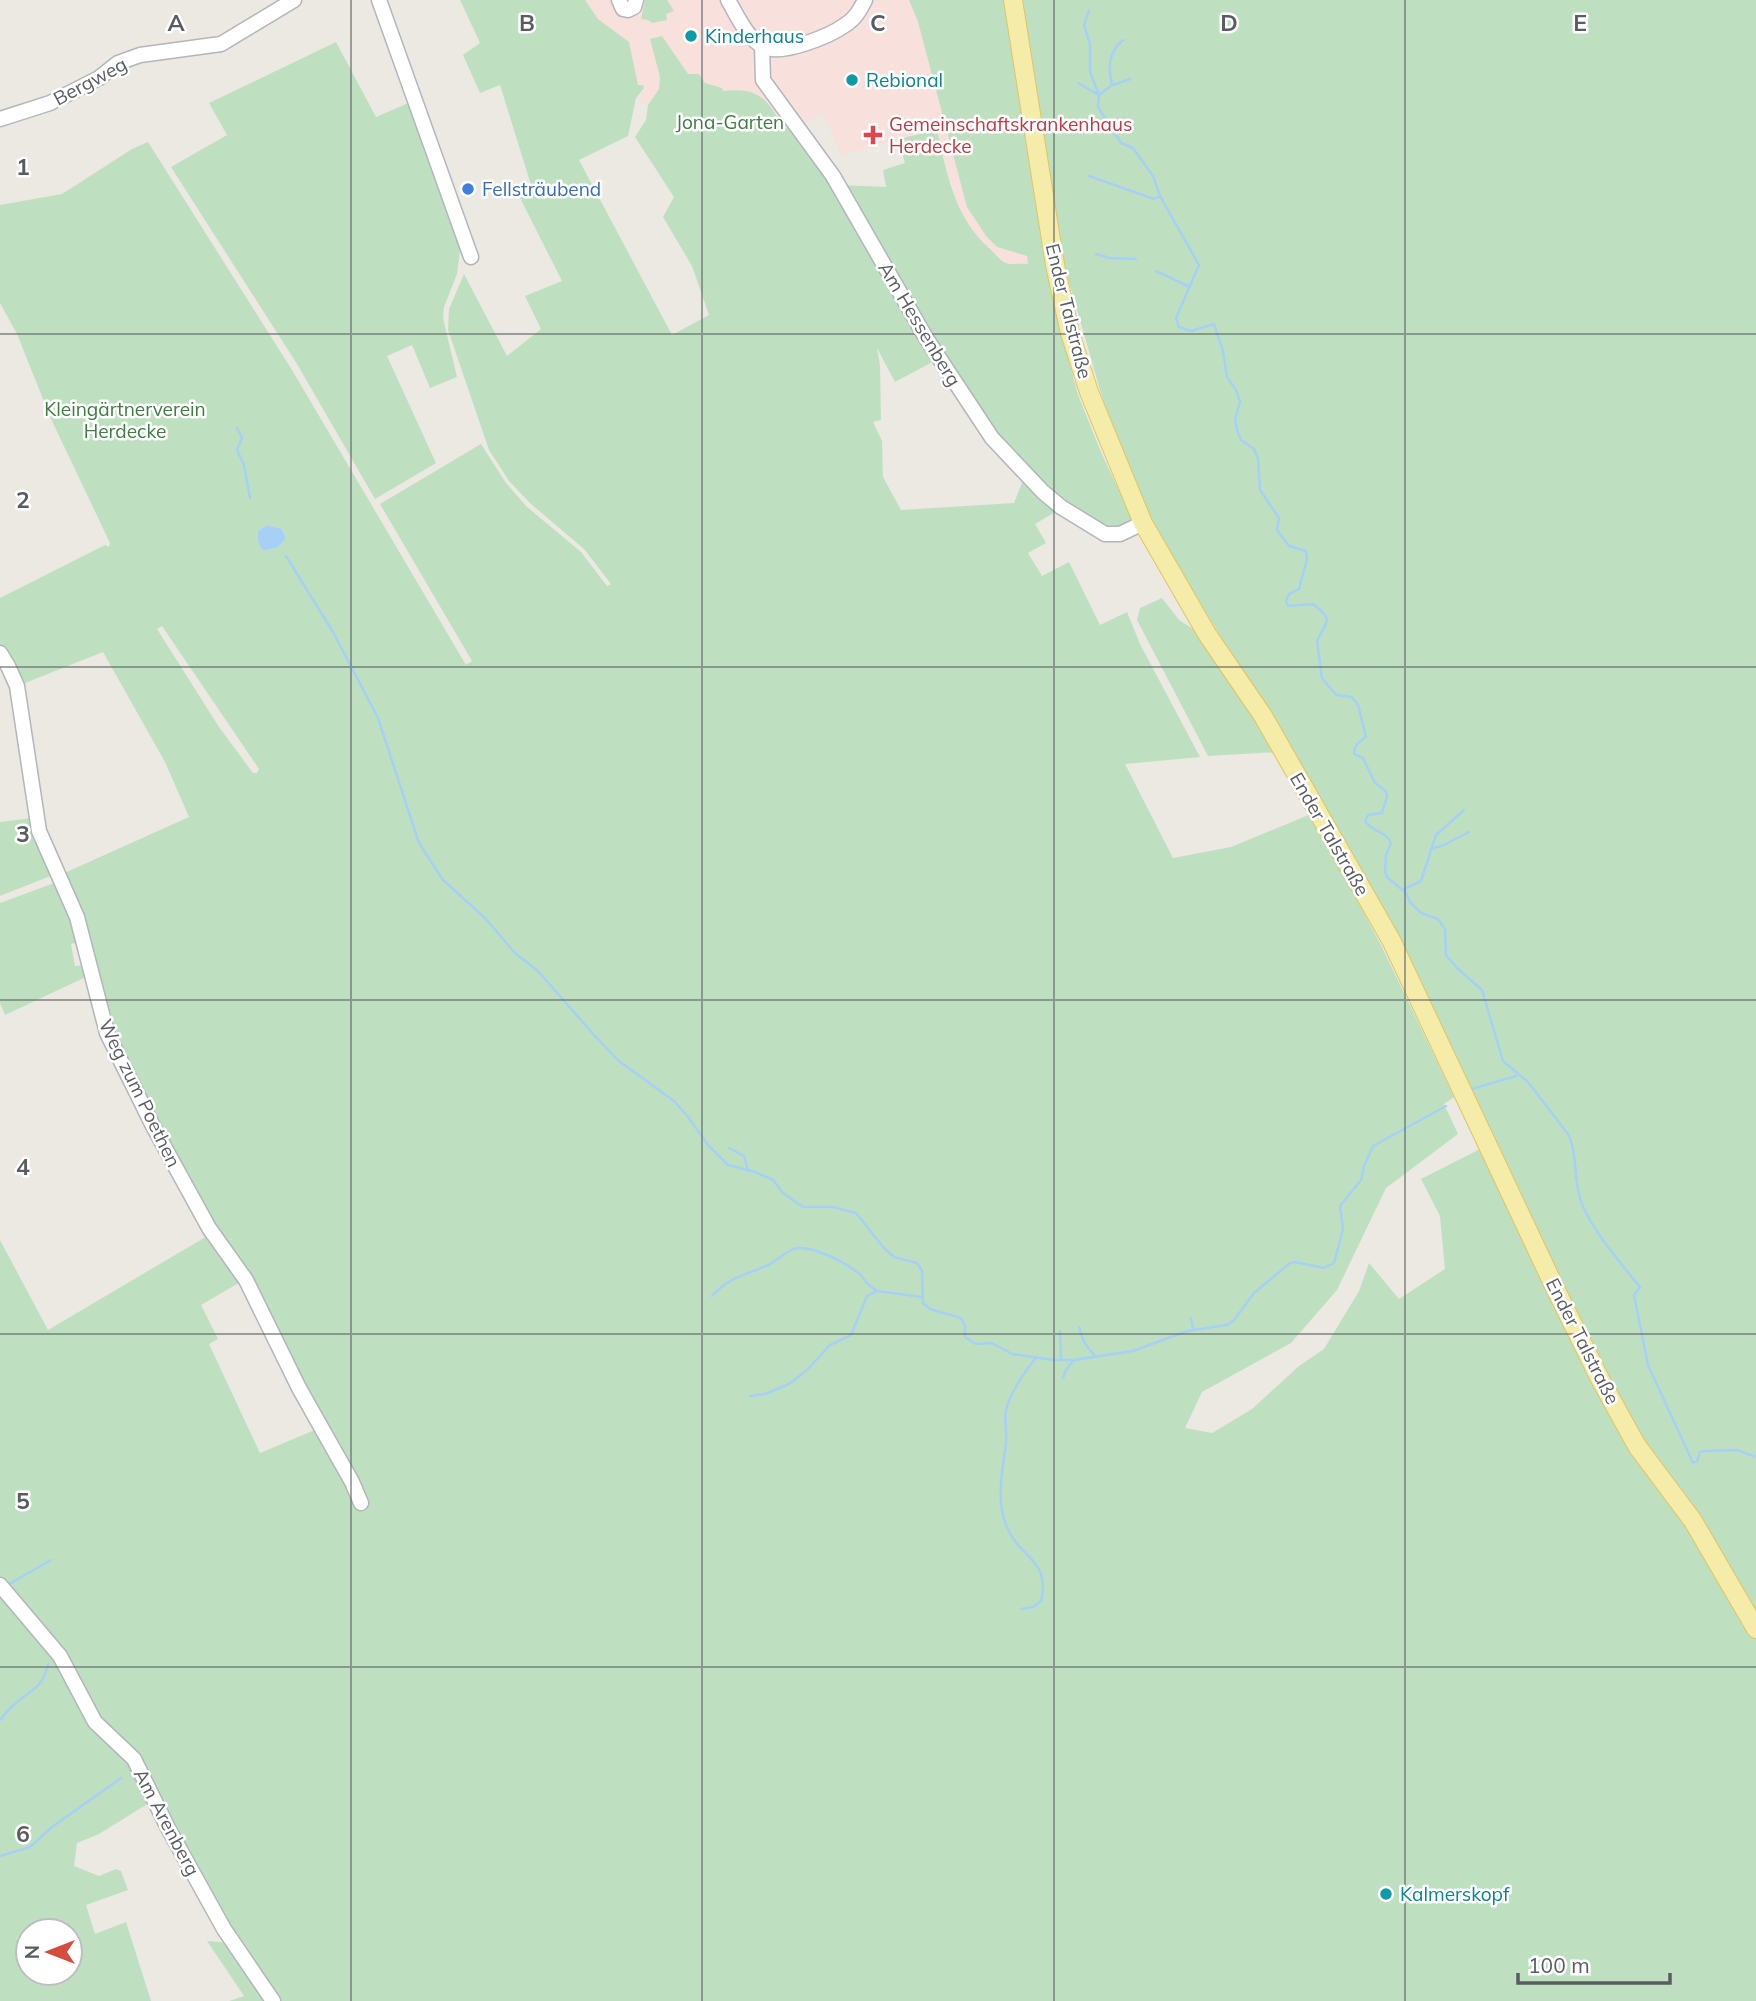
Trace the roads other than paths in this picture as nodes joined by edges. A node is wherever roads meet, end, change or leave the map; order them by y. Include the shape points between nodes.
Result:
1 (294, 0) edge
2 (379, 0) edge
3 (620, 0) edge
4 (636, 0) edge
5 (728, 0) edge
6 (865, 0) edge
7 (1013, 0) edge
8 (762, 46) junction
9 (0, 119) edge
10 (471, 257) dead end
11 (1143, 523) junction
12 (0, 653) edge
13 (361, 1503) dead end
14 (0, 1585) edge
15 (1756, 1629) edge
16 (272, 2001) edge

1 - 9 street, Bergweg via 221,44 140,55 50,103
2 - 10 street
3 - 4 street via 628,10
5 - 8 street
6 - 8 street via 846,25 827,34 785,48
7 - 11 main road, Ender Talstraße via 1070,333 1097,414
8 - 11 street, Am Hessenberg via 763,80 833,176 926,338 992,438 1043,492 1105,534 1119,534
11 - 15 main road, Ender Talstraße via 1207,634 1263,716 1391,940 1555,1288 1631,1435 1693,1521
12 - 13 street, Weg zum Poethen via 17,686 39,831 77,917 107,1033 209,1228 246,1280
14 - 16 street, Am Arenberg via 60,1656 95,1722 134,1759 225,1929

